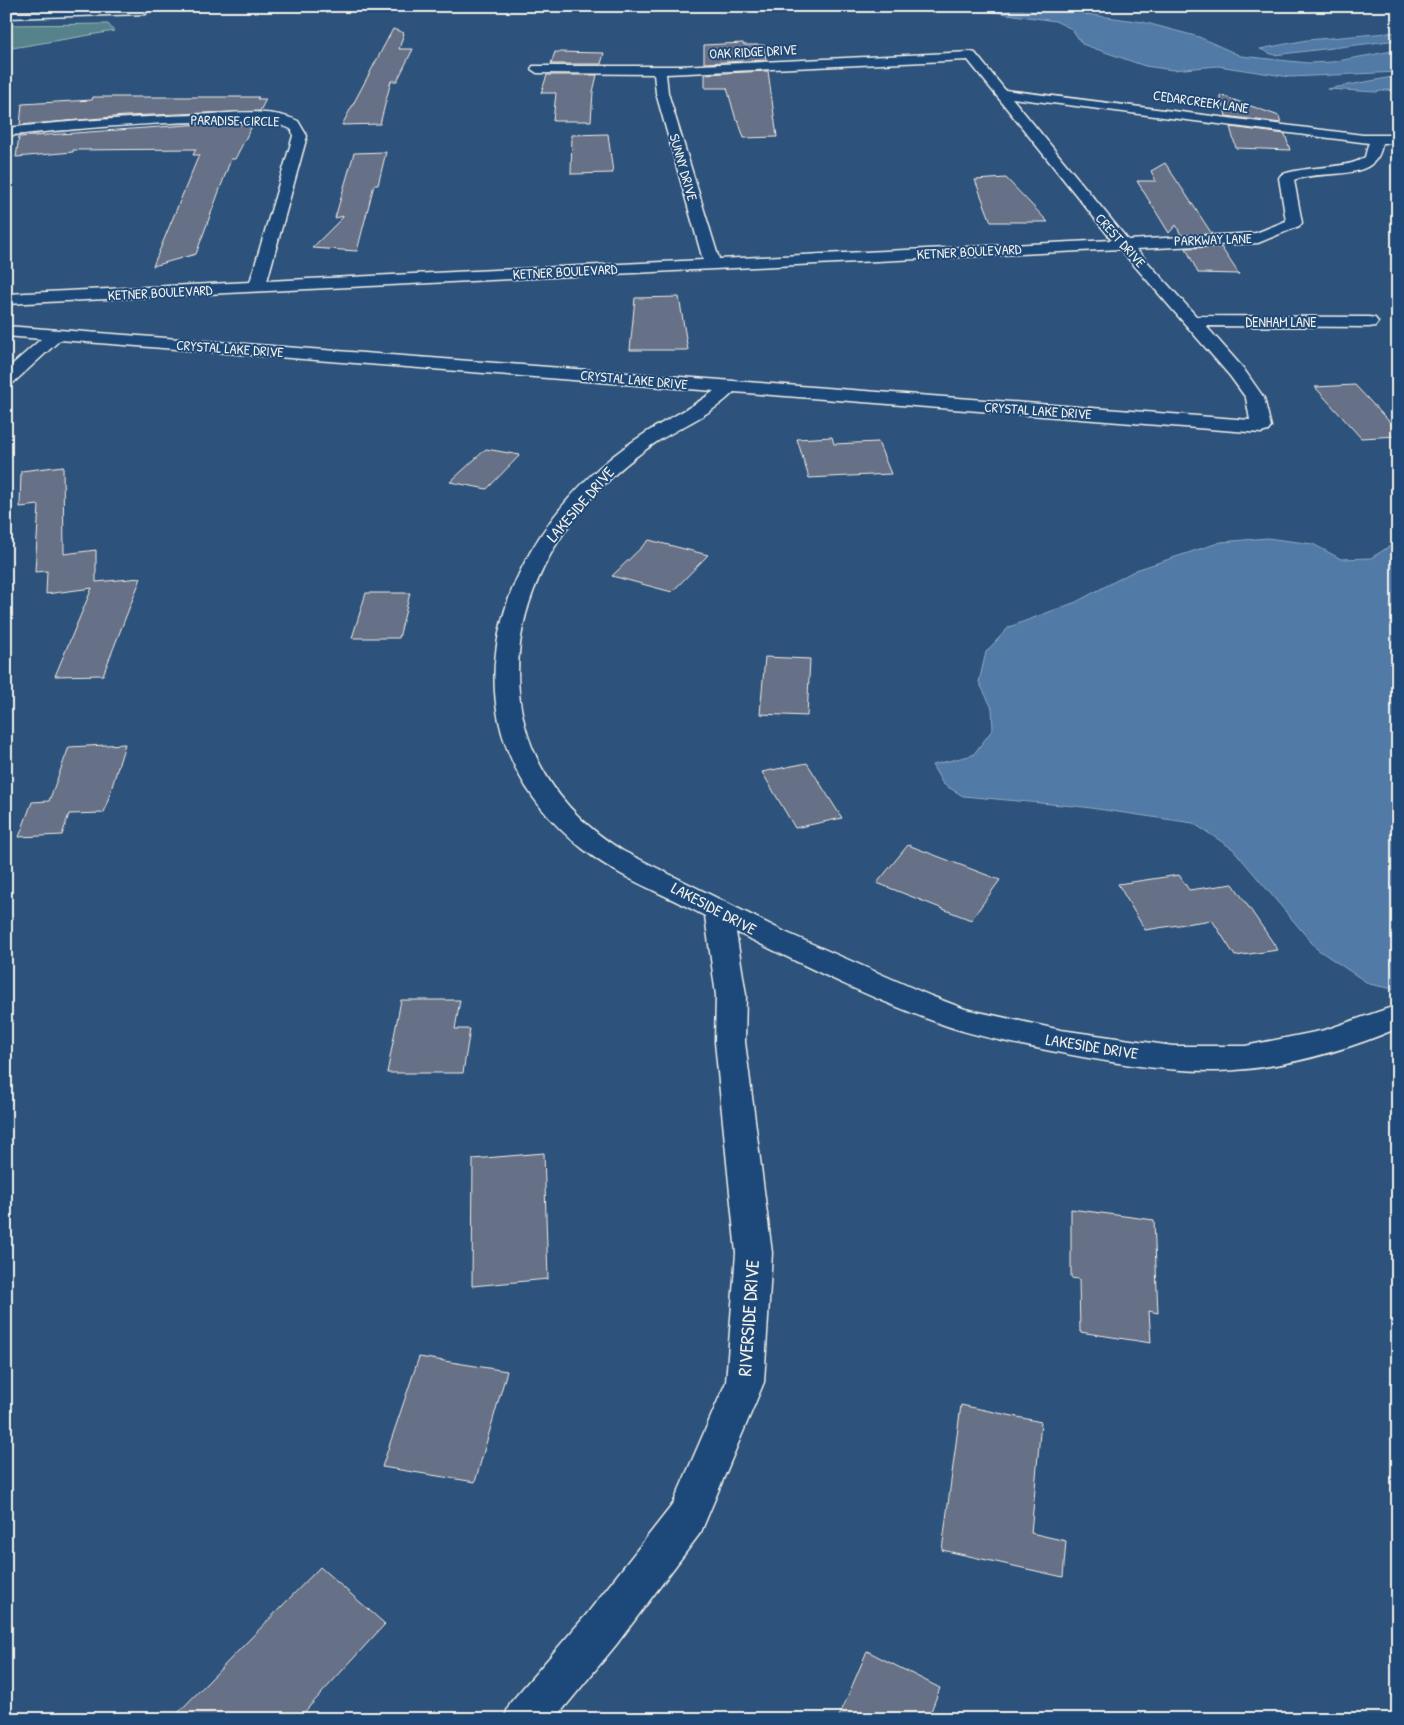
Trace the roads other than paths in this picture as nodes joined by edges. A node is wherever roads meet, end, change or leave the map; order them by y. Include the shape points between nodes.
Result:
1 (23, 10) edge
2 (142, 12) dead end
3 (6, 15) edge
4 (971, 56) joint
5 (537, 69) dead end
6 (660, 70) junction
7 (1000, 93) junction
8 (6, 132) edge
9 (1376, 139) junction
10 (1398, 139) edge
11 (1123, 243) junction
12 (712, 264) junction
13 (258, 287) junction
14 (6, 300) edge
15 (1193, 321) junction
16 (1369, 322) dead end
17 (6, 331) edge
18 (57, 334) junction
19 (6, 380) edge
20 (730, 386) junction
21 (1261, 427) joint
22 (719, 911) junction
23 (1398, 1016) edge
24 (526, 1719) edge

1 - 2 street
1 - 3 street
4 - 6 street, OAK RIDGE DRIVE
4 - 7 street, CREST DRIVE
5 - 6 street, OAK RIDGE DRIVE
6 - 12 street, SUNNY DRIVE via 662,93
7 - 9 street, CEDARCREEK LANE
7 - 11 street, CREST DRIVE
8 - 13 street, PARADISE CIRCLE via 90,124 206,119 271,119 295,125 300,136
9 - 10 street, CEDARCREEK LANE
9 - 11 street, PARKWAY LANE via 1374,154 1365,164 1295,173 1286,178 1294,223 1258,238
11 - 12 street, KETNER BOULEVARD
11 - 15 street, CREST DRIVE
12 - 13 street, KETNER BOULEVARD
13 - 14 street, KETNER BOULEVARD
15 - 16 street, DENHAM LANE
15 - 21 street, CREST DRIVE via 1237,372 1254,398
17 - 18 street, CRYSTAL LAKE DRIVE
18 - 19 street
18 - 20 street, CRYSTAL LAKE DRIVE
20 - 21 street, CRYSTAL LAKE DRIVE
20 - 22 street, LAKESIDE DRIVE via 698,411 622,458 553,531 522,590 510,634 507,690 518,747 532,776 574,828 603,851
22 - 23 street, LAKESIDE DRIVE via 911,1001 962,1019 1086,1047 1196,1059 1264,1054 1361,1032
22 - 24 street, RIVERSIDE DRIVE via 731,995 730,1042 754,1253 745,1382 687,1518 601,1630

